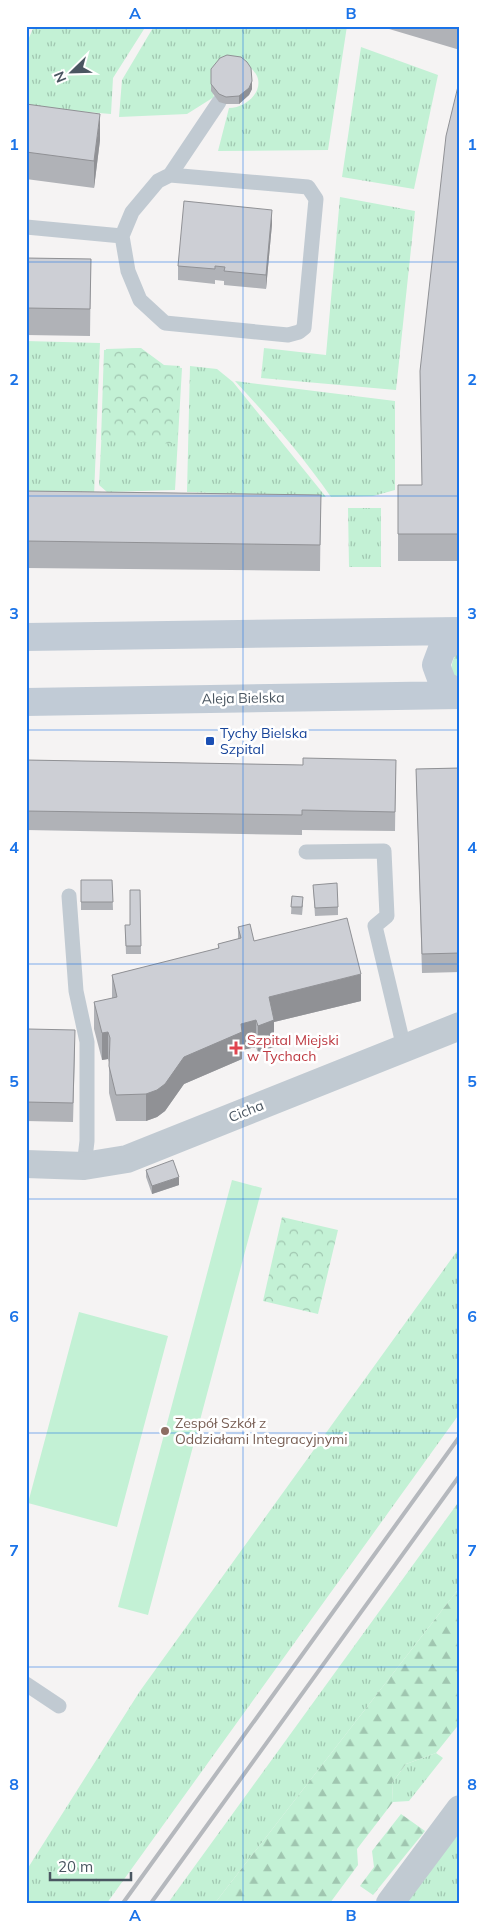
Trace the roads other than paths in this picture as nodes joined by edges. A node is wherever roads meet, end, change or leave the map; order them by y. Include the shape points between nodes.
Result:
1 (220, 102) edge
2 (170, 175) junction
3 (26, 227) edge
4 (122, 236) junction
5 (460, 631) edge
6 (460, 635) edge
7 (26, 637) edge
8 (460, 694) edge
9 (26, 702) edge
10 (306, 852) dead end
11 (69, 896) dead end
12 (460, 1026) edge
13 (404, 1048) junction
14 (26, 1164) edge
15 (84, 1166) junction
16 (26, 1684) edge
17 (59, 1706) dead end
18 (460, 1809) edge
19 (390, 1903) edge

1 - 2 lane
2 - 4 lane via 158,181 132,212
2 - 4 lane via 308,187 316,199 304,328 288,335 165,323 140,300 128,271
3 - 4 lane
5 - 7 main road
6 - 8 main road via 442,649 436,665 443,684
8 - 9 main road, Aleja Bielska
10 - 13 lane via 384,851 387,916 375,926
11 - 15 lane via 76,991 87,1042
12 - 13 street, Cicha
13 - 15 street, Cicha via 127,1159
14 - 15 street, Cicha
16 - 17 lane
18 - 19 street

